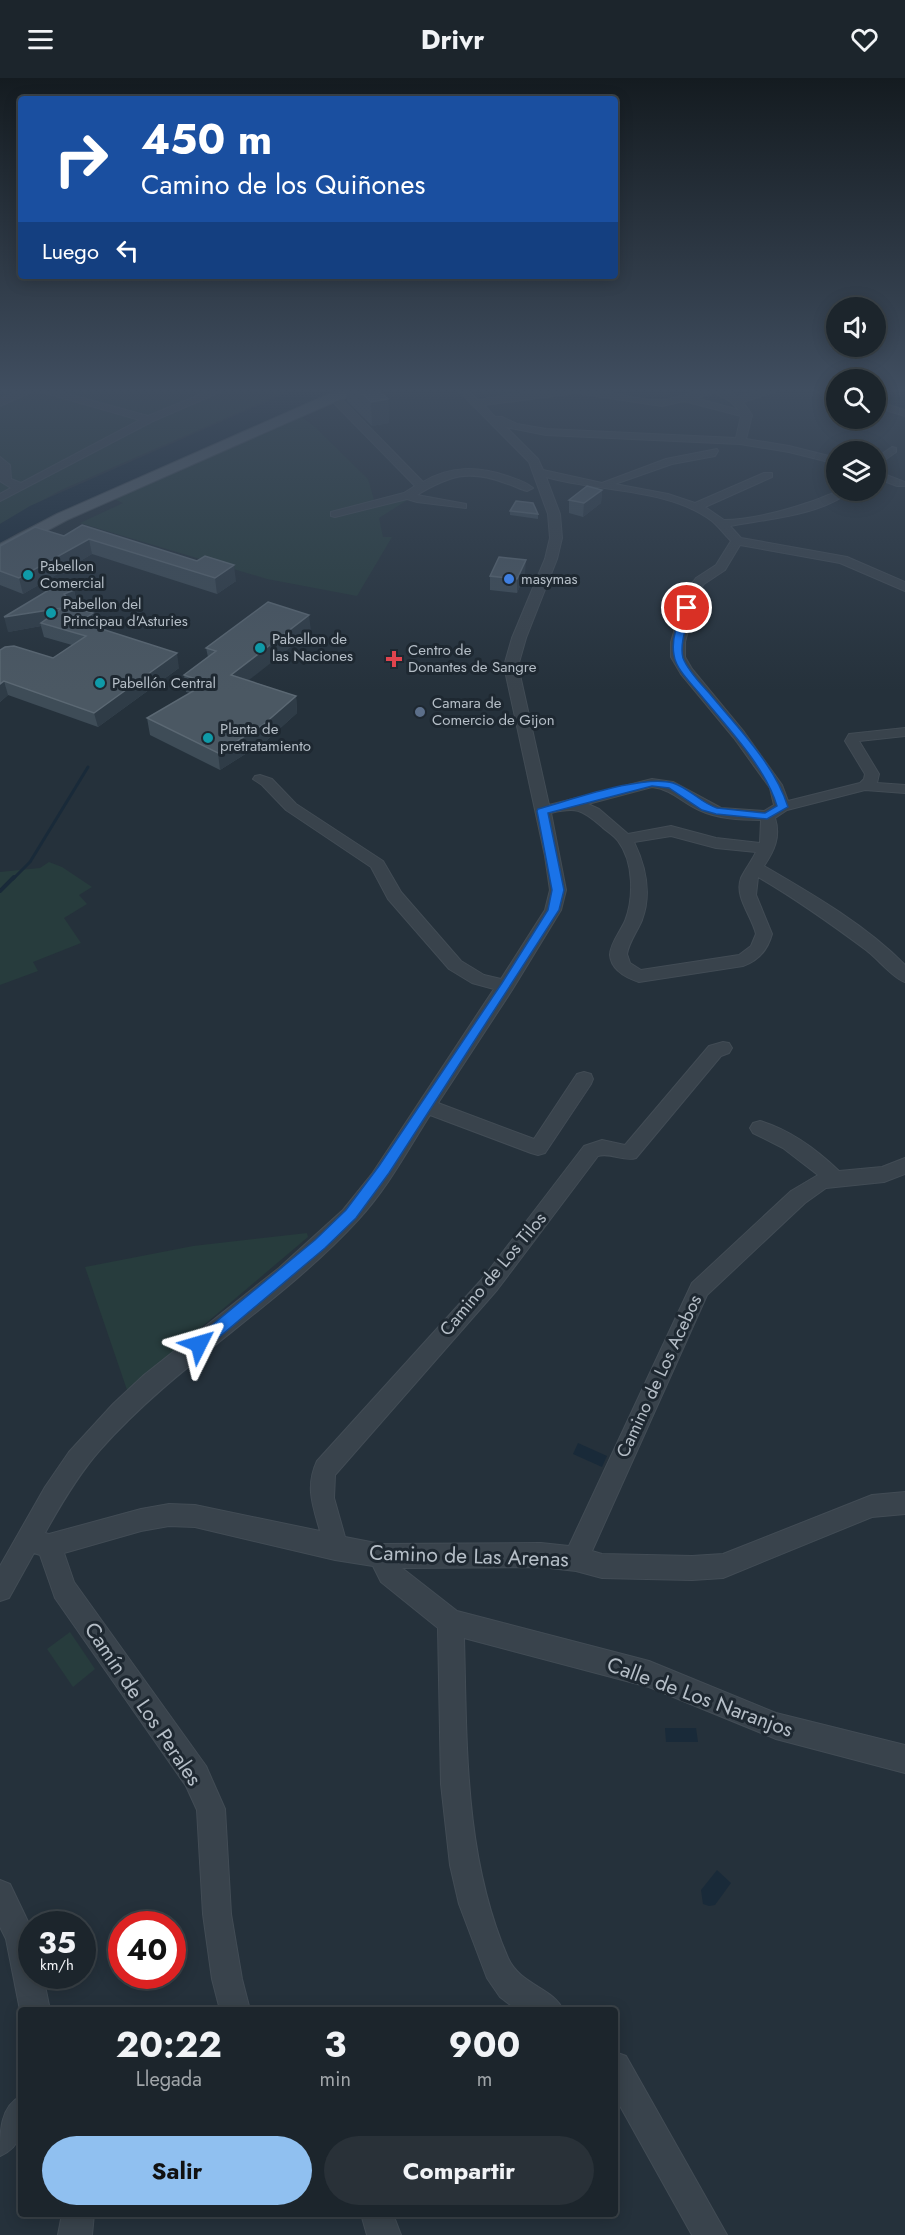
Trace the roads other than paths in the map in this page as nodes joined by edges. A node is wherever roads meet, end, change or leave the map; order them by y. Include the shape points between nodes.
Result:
1 (15, 490) edge
2 (124, 490) edge
3 (417, 490) edge
4 (546, 490) edge
5 (629, 490) edge
6 (735, 490) edge
7 (408, 495) junction
8 (0, 498) edge
9 (830, 501) edge
10 (462, 506) dead end
11 (695, 507) junction
12 (335, 514) dead end
13 (721, 523) junction
14 (737, 541) junction
15 (0, 551) edge
16 (905, 587) edge
17 (905, 732) edge
18 (260, 779) dead end
19 (869, 780) junction
20 (904, 790) edge
21 (574, 803) junction
22 (782, 807) junction
23 (542, 811) junction
24 (767, 816) junction
25 (625, 839) junction
26 (768, 849) junction
27 (755, 868) junction
28 (900, 970) edge
29 (506, 986) junction
30 (723, 1048) dead end
31 (584, 1079) dead end
32 (426, 1106) junction
33 (760, 1128) dead end
34 (905, 1166) edge
35 (834, 1178) junction
36 (905, 1503) edge
37 (39, 1543) junction
38 (335, 1548) junction
39 (381, 1556) junction
40 (576, 1559) junction
41 (0, 1589) edge
42 (451, 1622) junction
43 (905, 1759) edge
44 (0, 1894) edge
45 (34, 2007) edge
46 (234, 2007) edge
47 (541, 2007) edge
48 (618, 2072) edge
49 (18, 2116) edge
50 (0, 2140) edge
51 (78, 2217) edge
52 (378, 2217) edge
53 (75, 2235) edge
54 (384, 2235) edge
55 (710, 2235) edge

1 - 8 street
2 - 15 main road via 27,534
3 - 7 street
4 - 23 street via 554,514 556,538 511,666
5 - 11 street
6 - 11 street
7 - 10 street
7 - 12 street
9 - 13 street
11 - 13 street
13 - 14 street
14 - 16 street via 843,560
14 - 22 street via 721,567 692,591 678,642 678,657 772,782
17 - 19 street via 854,737 852,741
18 - 29 street via 291,807 377,864 394,894 455,965 478,979
19 - 20 street
19 - 22 street
21 - 23 street
21 - 24 street via 663,783 706,808
21 - 25 street via 594,812
22 - 24 street
23 - 29 street via 558,890 553,910
24 - 26 street
25 - 26 street via 671,831 716,843
25 - 27 street via 641,882 639,907 620,945 619,958 625,968 639,976 743,960 757,950 764,928 748,894 748,879
26 - 27 street
27 - 28 street via 787,886
29 - 32 street
30 - 38 street, Camino de Los Tilos via 714,1050 629,1153 602,1147 591,1151 490,1284 325,1469 320,1492
31 - 32 street via 538,1148
32 - 37 street via 351,1214 148,1388 90,1444 54,1493
33 - 35 street via 812,1156
34 - 35 street, Camino de Los Acebos via 884,1174
35 - 40 street, Camino de Los Acebos via 798,1197 699,1289
36 - 40 street, Camino de Las Arenas via 872,1506 723,1566 602,1566
37 - 38 street, Camino de Las Arenas via 169,1515 195,1516
37 - 41 street
37 - 46 street, Camín de Los Perales via 64,1589 196,1776 211,1809 217,1914
38 - 39 street, Camino de Las Arenas
39 - 40 street, Camino de Las Arenas via 541,1555
39 - 42 street, Calle de Los Naranjos via 390,1574
42 - 43 street, Calle de Los Naranjos via 649,1674 776,1726
42 - 47 street via 451,1721 459,1827 477,1916 501,1976 526,2000
44 - 45 street via 20,1938
48 - 55 street
49 - 50 street
51 - 53 street
52 - 54 street

